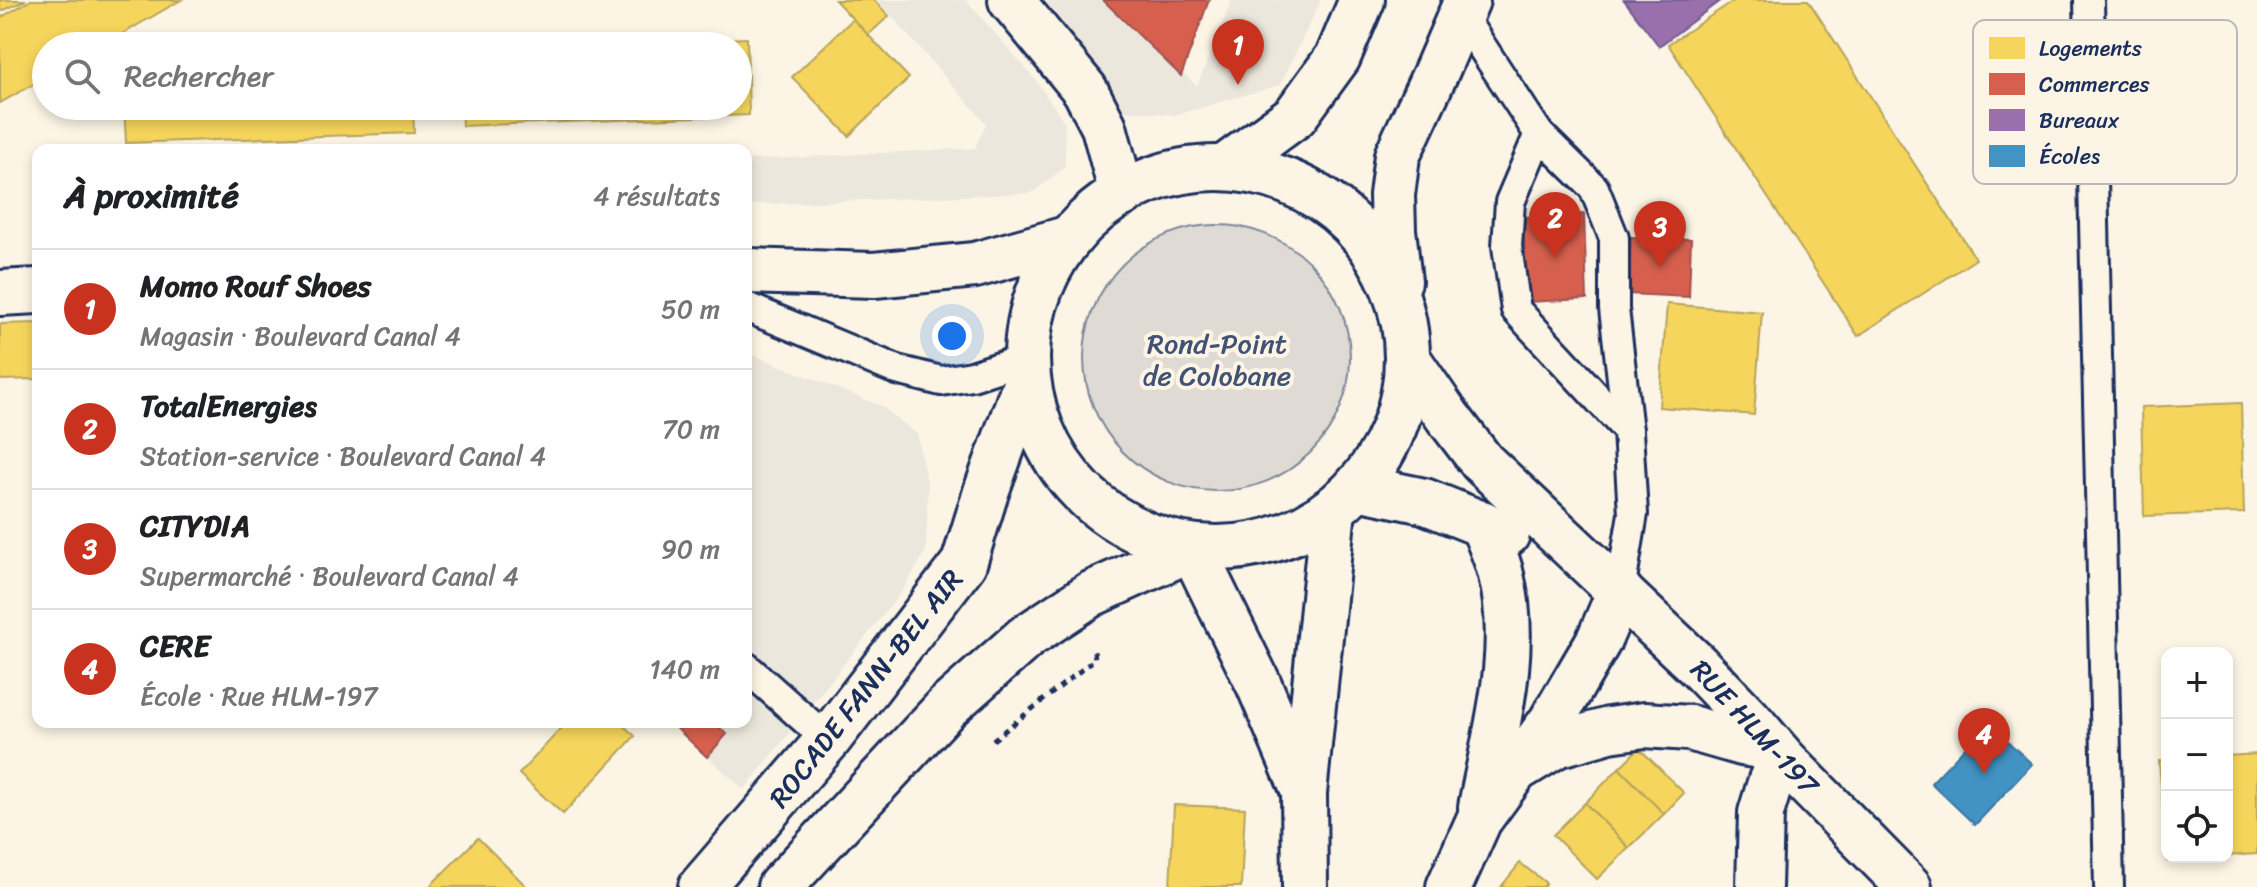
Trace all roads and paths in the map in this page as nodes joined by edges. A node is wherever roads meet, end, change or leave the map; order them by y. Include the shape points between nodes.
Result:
1 (1011, 0) edge
2 (1362, 0) edge
3 (2089, 0) edge
4 (1464, 8) edge
5 (2089, 20) edge
6 (1539, 134) junction
7 (1224, 168) junction
8 (2093, 184) edge
9 (1122, 194) junction
10 (1070, 238) junction
11 (752, 271) edge
12 (32, 291) edge
13 (0, 293) edge
14 (752, 310) edge
15 (1406, 339) junction
16 (1027, 369) junction
17 (1628, 431) junction
18 (1345, 499) junction
19 (1482, 523) junction
20 (1192, 548) junction
21 (1609, 581) junction
22 (752, 672) edge
23 (828, 740) junction
24 (1779, 755) junction
25 (1516, 769) junction
26 (1304, 793) junction
27 (1479, 820) junction
28 (701, 887) edge
29 (780, 887) edge
30 (1305, 887) edge
31 (1449, 887) edge
32 (1759, 887) edge
33 (1909, 887) edge
34 (2109, 887) edge

1 - 9 main road via 1085,90 1104,127
2 - 7 main road via 1338,57 1295,116
3 - 5 lane
4 - 6 lane
4 - 15 main road via 1397,156 1393,230
6 - 17 lane via 1594,188 1614,238 1614,309
6 - 17 lane via 1510,202 1507,246 1516,310
7 - 9 main road via 1161,176
7 - 15 main road via 1287,180 1343,214 1385,266 1397,292
8 - 34 lane
9 - 10 main road
10 - 11 main road via 975,265 874,275
10 - 16 main road via 1041,287 1032,314
12 - 13 main road
14 - 16 lane via 897,370 941,381
15 - 18 main road via 1405,387 1397,420 1382,453
15 - 21 main road, RUE HLM-197 via 1447,416 1482,462
16 - 20 main road via 1040,430 1075,486 1127,528
16 - 23 main road, ROCADE FANN-BEL AIR via 964,563
17 - 21 lane via 1633,514
18 - 19 main road via 1424,501
18 - 20 main road via 1308,526 1278,539
18 - 26 main road
19 - 21 main road
19 - 27 main road via 1502,577 1508,630 1503,694
20 - 26 main road
20 - 29 main road via 1091,594 1026,637 947,707
21 - 24 main road, RUE HLM-197 via 1698,666
21 - 25 main road via 1599,640 1551,722
22 - 23 lane
23 - 28 main road, ROCADE FANN-BEL AIR
24 - 25 main road via 1690,728 1644,725 1556,745
24 - 32 main road via 1761,813
24 - 33 main road, RUE HLM-197
25 - 27 main road
26 - 30 main road
27 - 31 main road

